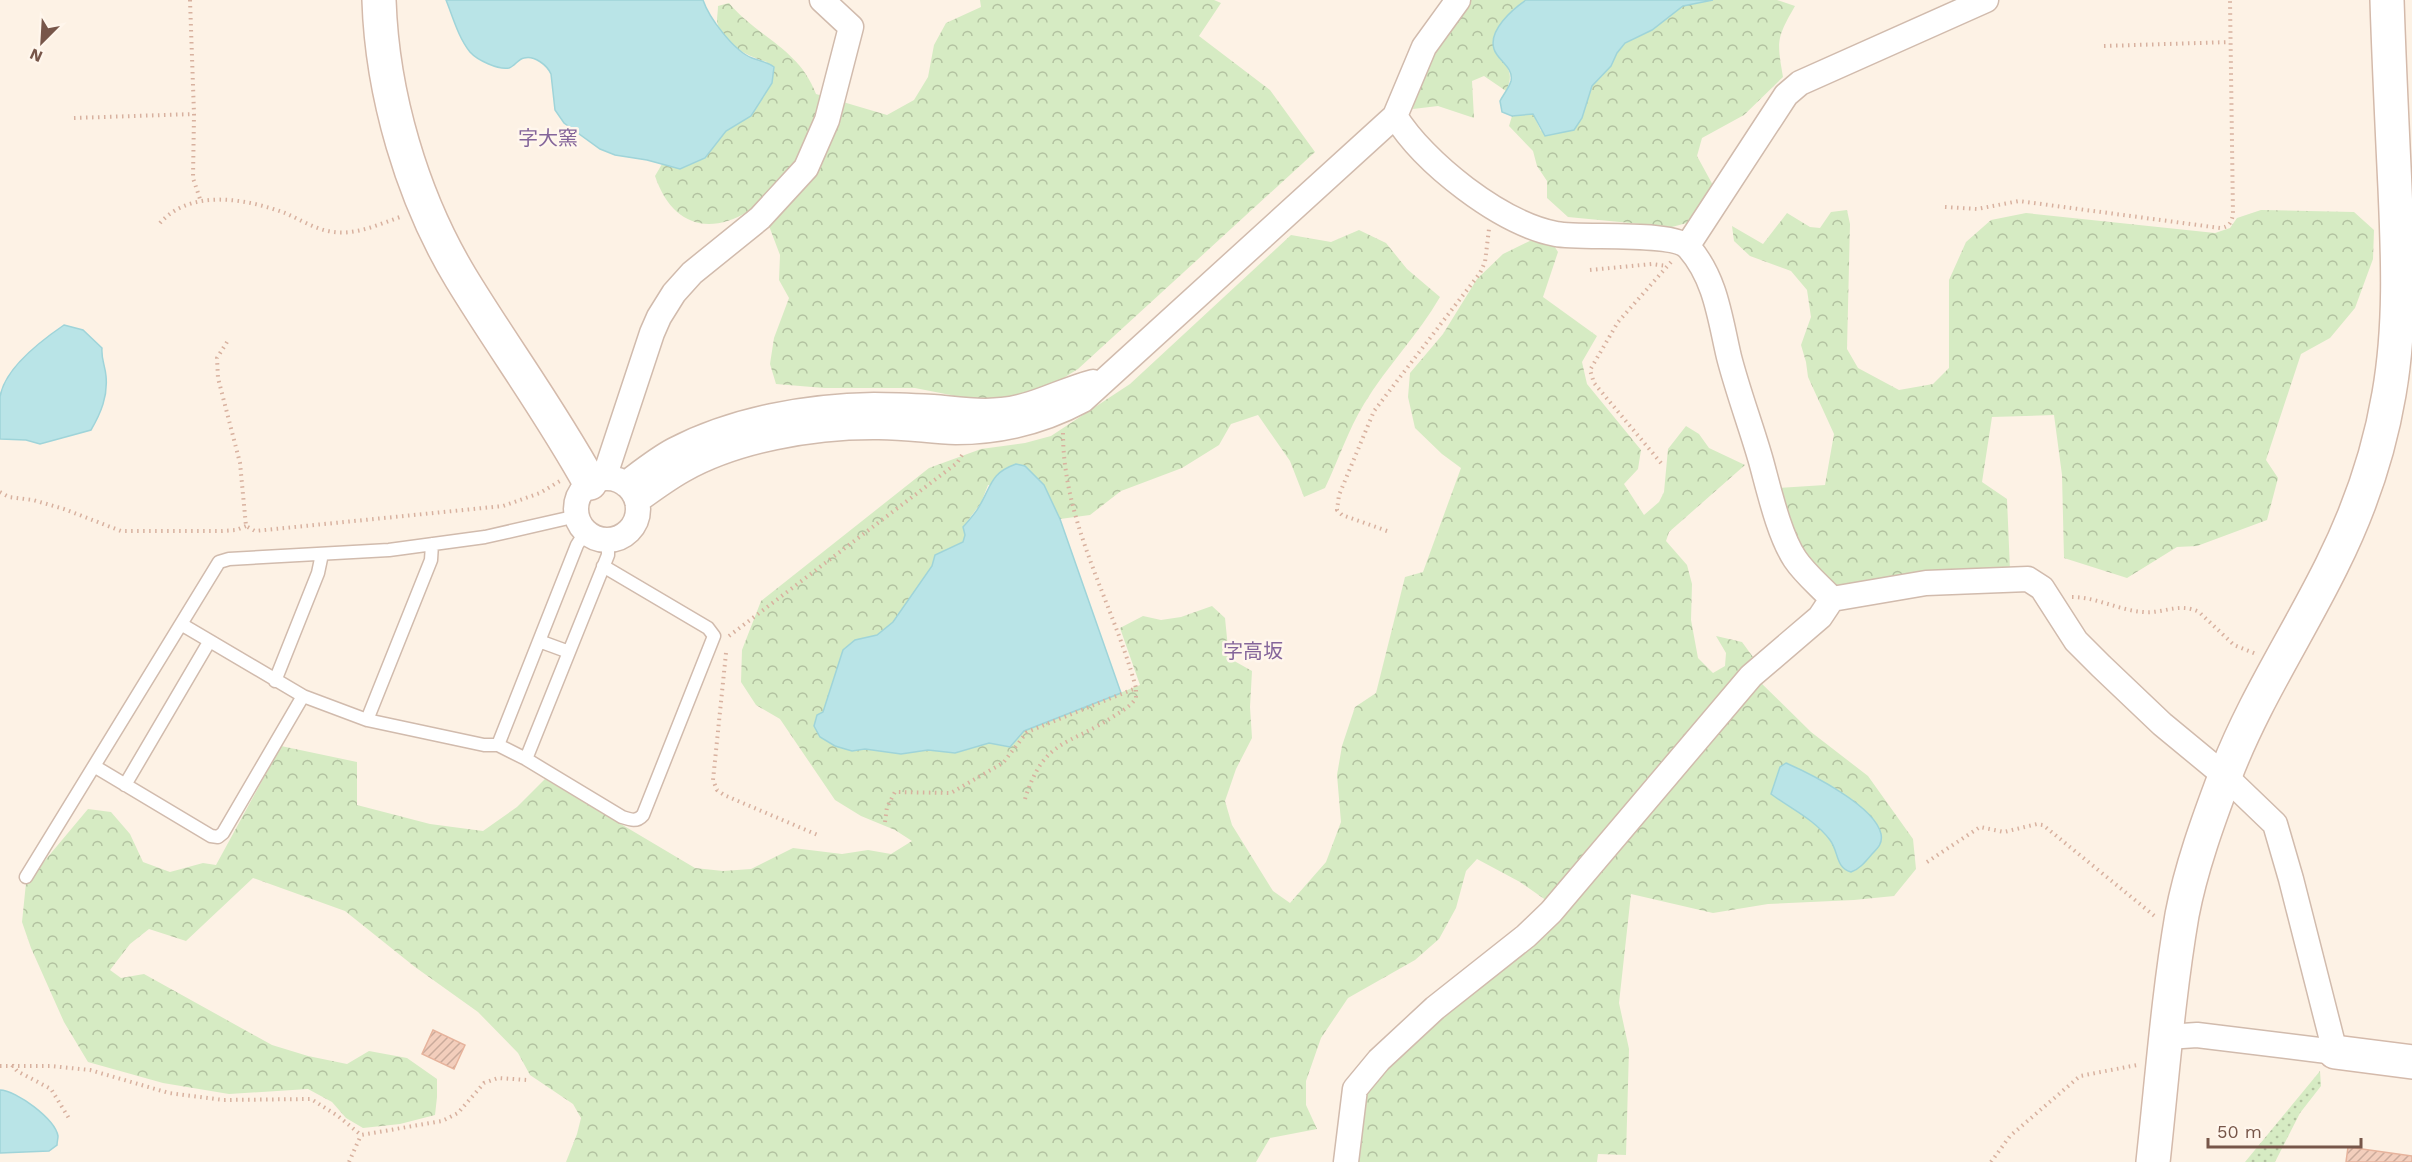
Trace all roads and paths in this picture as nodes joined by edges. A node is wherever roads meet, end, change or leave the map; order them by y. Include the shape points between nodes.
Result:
1 (190, 0) edge
2 (379, 0) edge
3 (822, 0) edge
4 (1458, 0) edge
5 (1986, 0) edge
6 (2230, 0) edge
7 (2387, 0) edge
8 (2230, 42) junction
9 (2104, 46) dead end
10 (194, 114) junction
11 (1395, 116) junction
12 (74, 118) dead end
13 (200, 200) junction
14 (426, 206) junction
15 (1945, 207) dead end
16 (1491, 208) junction
17 (160, 223) dead end
18 (1688, 245) junction
19 (1667, 266) junction
20 (1590, 270) dead end
21 (227, 342) dead end
22 (1106, 379) junction
23 (1059, 412) junction
24 (932, 418) junction
25 (968, 431) junction
26 (1661, 463) dead end
27 (608, 487) junction
28 (0, 492) edge
29 (581, 523) junction
30 (246, 526) junction
31 (1387, 531) dead end
32 (608, 539) junction
33 (432, 544) junction
34 (322, 554) junction
35 (603, 566) junction
36 (1832, 599) junction
37 (2049, 599) junction
38 (181, 624) junction
39 (539, 641) junction
40 (717, 641) junction
41 (209, 642) junction
42 (569, 652) junction
43 (2279, 663) junction
44 (275, 681) junction
45 (1136, 688) junction
46 (303, 696) junction
47 (367, 720) junction
48 (498, 745) junction
49 (526, 759) junction
50 (94, 766) junction
51 (2225, 776) junction
52 (125, 785) junction
53 (1025, 799) dead end
54 (885, 822) dead end
55 (820, 836) dead end
56 (1927, 862) dead end
57 (26, 877) dead end
58 (2180, 928) junction
59 (2166, 1049) junction
60 (2335, 1052) junction
61 (2412, 1062) edge
62 (12, 1065) junction
63 (0, 1066) edge
64 (527, 1080) dead end
65 (70, 1120) dead end
66 (360, 1136) junction
67 (350, 1162) edge
68 (1346, 1162) edge
69 (1991, 1162) edge
70 (2153, 1162) edge

1 - 10 path
2 - 14 street via 387,83 409,163
3 - 27 street via 851,27 827,120 812,157 760,218 705,261 674,293 652,333
4 - 11 street via 1424,47
5 - 18 street via 1800,83 1786,95
6 - 8 path
7 - 43 street via 2398,262 2390,394 2371,471 2353,519
8 - 9 path
8 - 15 path via 2233,215 2226,227 2019,201 1977,209
10 - 12 path
10 - 13 path via 193,178
11 - 16 street via 1408,137
11 - 22 street
13 - 14 path via 261,205 327,231 351,233
13 - 17 path via 168,214
14 - 27 street via 461,278
16 - 18 street via 1557,234 1667,238
16 - 31 path via 1488,246 1480,273 1374,411 1339,495 1337,510 1342,515
18 - 19 path
18 - 36 street via 1708,275 1724,323 1729,357 1791,551
19 - 20 path
19 - 26 path via 1618,322 1590,370 1590,378
21 - 30 path via 217,358 218,378 240,463
22 - 23 street via 1083,400
22 - 24 street via 1022,407
23 - 25 street via 1026,423
23 - 45 path via 1072,508
24 - 25 street
24 - 27 street via 757,420 728,428 678,460
25 - 40 path via 965,451 957,463
27 - 29 street via 577,500
27 - 30 path via 560,480 540,493 503,506 255,531
27 - 32 street via 638,511 634,525 624,535
28 - 30 path via 64,509 120,531 222,531
29 - 32 street via 593,537
29 - 33 lane
29 - 39 lane via 577,545
32 - 35 lane
33 - 34 lane
33 - 47 lane via 431,560
34 - 38 lane via 219,562
34 - 44 lane
35 - 40 lane via 708,628
35 - 42 lane
36 - 37 street via 1926,583 2012,578 2028,579 2042,588
36 - 68 street via 1820,617 1751,676 1551,912 1379,1060 1355,1089
37 - 43 path via 2086,597 2141,612 2192,609 2234,645
37 - 51 street via 2076,641 2162,723
38 - 41 lane
38 - 50 lane
39 - 42 lane
39 - 48 lane
40 - 49 lane via 640,819 622,818
40 - 55 path via 726,652 715,786 724,795
41 - 44 lane
41 - 52 lane
42 - 49 lane
43 - 51 street
44 - 46 lane
45 - 53 path via 1136,698 1124,710 1071,738 1045,757
45 - 54 path via 1027,732 1003,763 951,793 895,792
46 - 47 lane
46 - 52 lane via 218,837
47 - 48 lane
48 - 49 lane
50 - 52 lane
50 - 57 lane
51 - 58 street via 2191,878
51 - 60 street via 2275,824
56 - 58 path via 1980,827 2004,832 2043,825 2160,921
58 - 59 street
59 - 60 street via 2197,1035
59 - 69 path via 2124,1067 2080,1076 2010,1136
59 - 70 street
60 - 61 street
62 - 63 path
62 - 65 path via 51,1089
62 - 66 path via 90,1070 169,1093 223,1100 311,1099
64 - 66 path via 498,1077 484,1083 458,1113 442,1121
66 - 67 path

